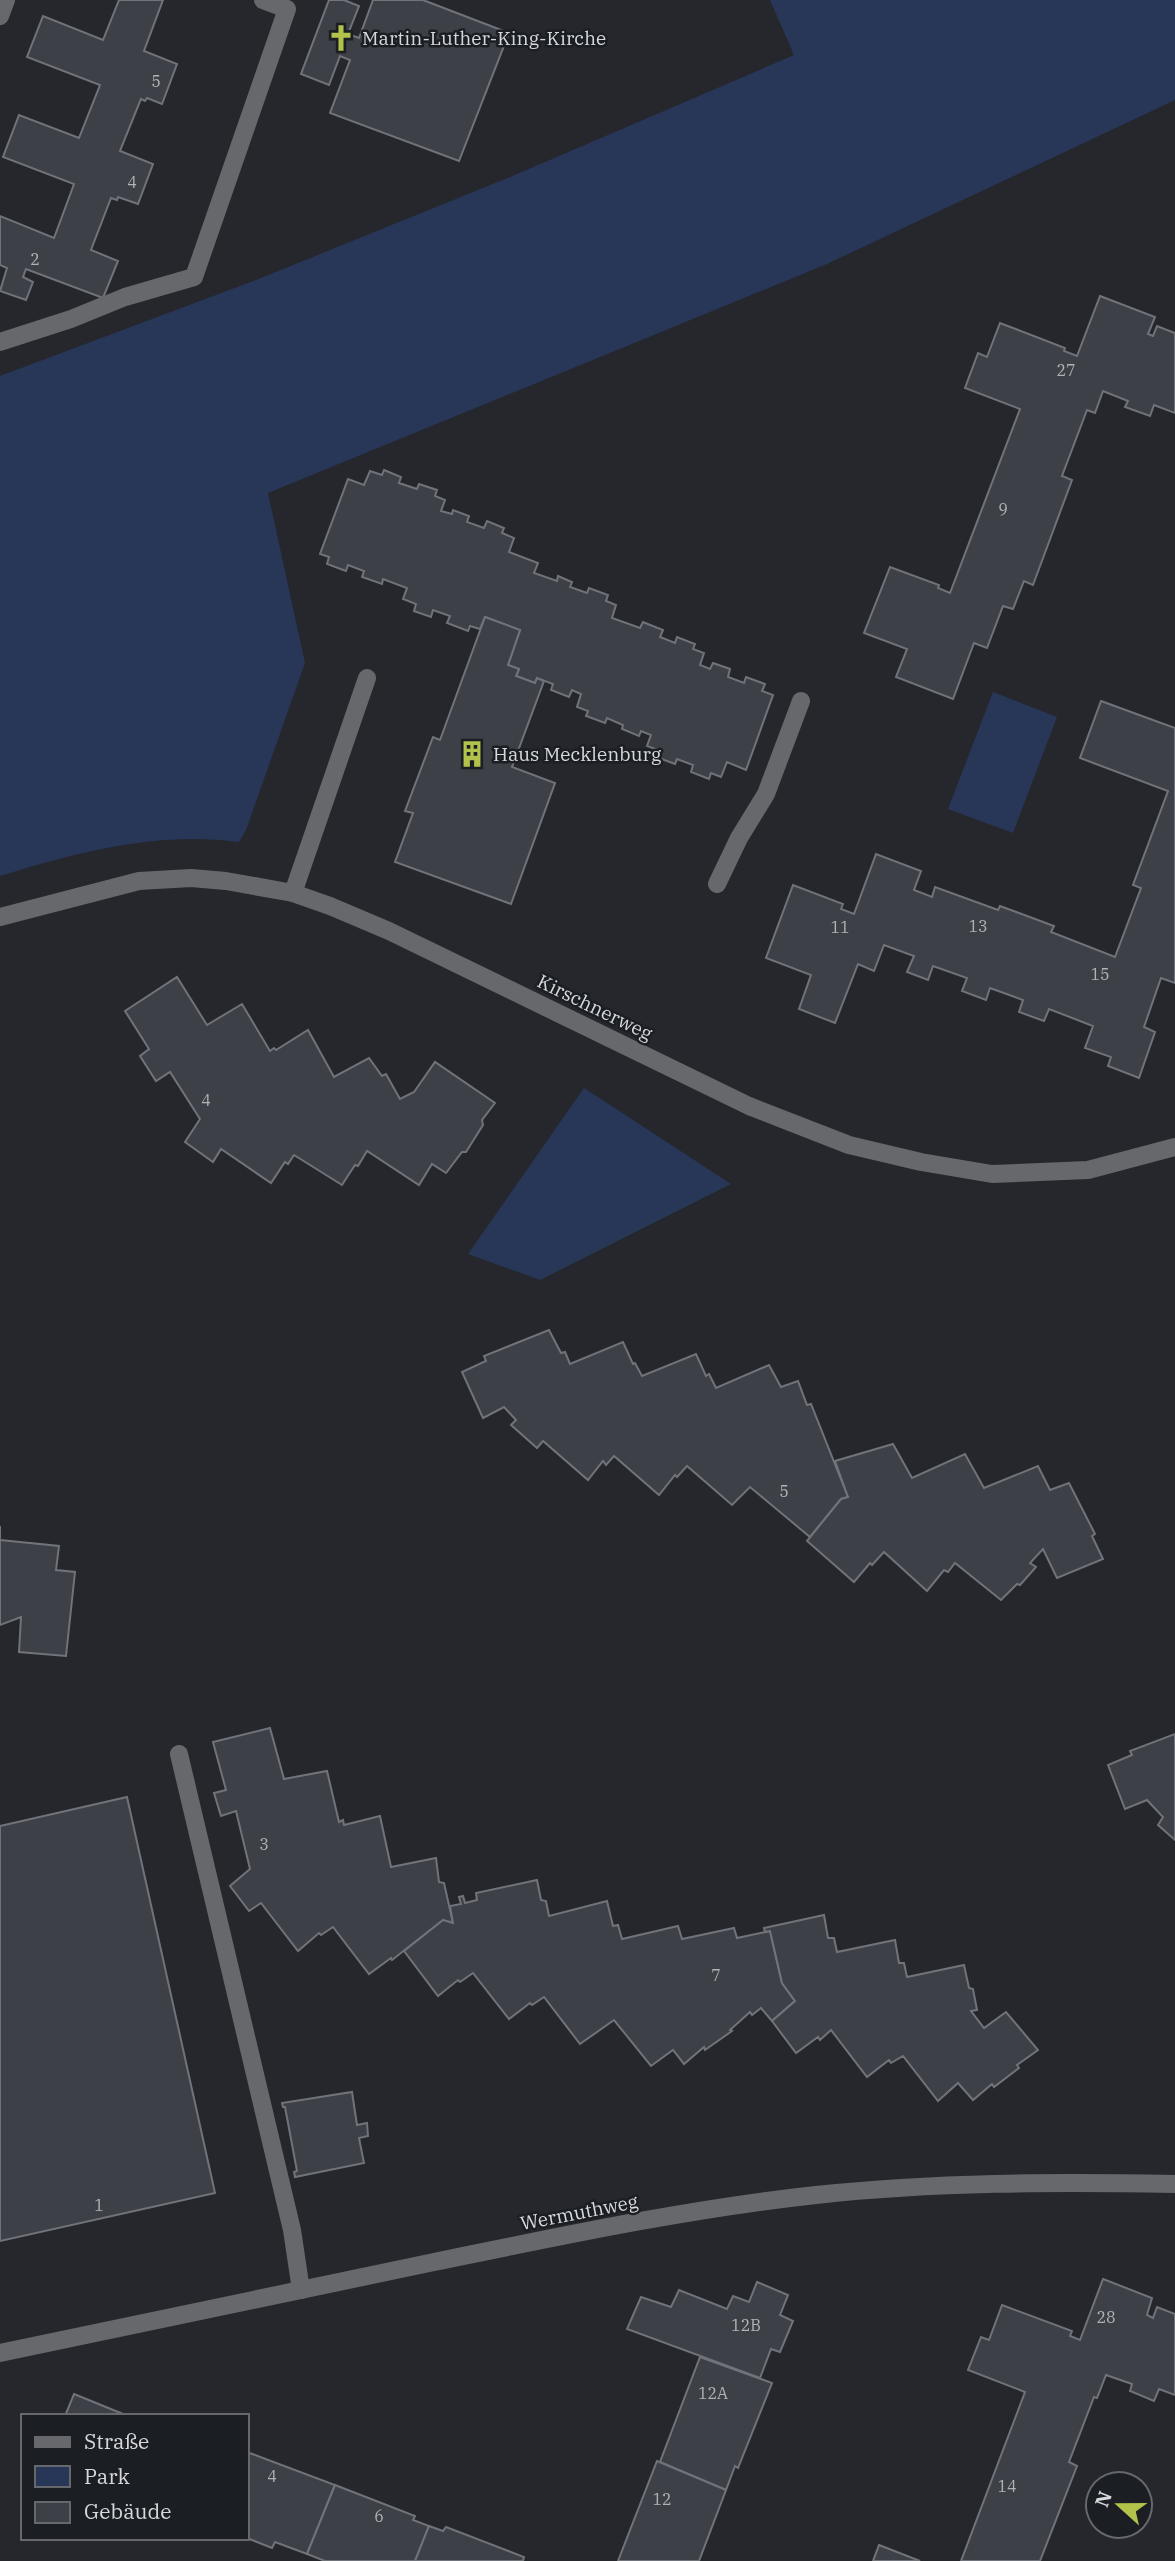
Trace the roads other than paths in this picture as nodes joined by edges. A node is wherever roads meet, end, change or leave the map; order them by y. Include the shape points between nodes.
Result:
1 (6, 0) edge
2 (263, 0) edge
3 (0, 16) edge
4 (0, 342) edge
5 (367, 678) dead end
6 (801, 701) dead end
7 (717, 884) dead end
8 (293, 893) junction
9 (0, 916) edge
10 (1175, 1147) edge
11 (179, 1754) dead end
12 (1175, 2184) edge
13 (302, 2290) junction
14 (0, 2353) edge

1 - 3 street
2 - 4 street via 287,9 194,277
5 - 8 street
6 - 7 street via 766,794
8 - 9 street, Kirschnerweg via 191,878 139,881
8 - 10 street, Kirschnerweg via 389,931 749,1105 849,1144 992,1174 1088,1170
11 - 13 street via 292,2230
12 - 13 street, Wermuthweg via 982,2183 818,2195 693,2211
13 - 14 street, Wermuthweg

